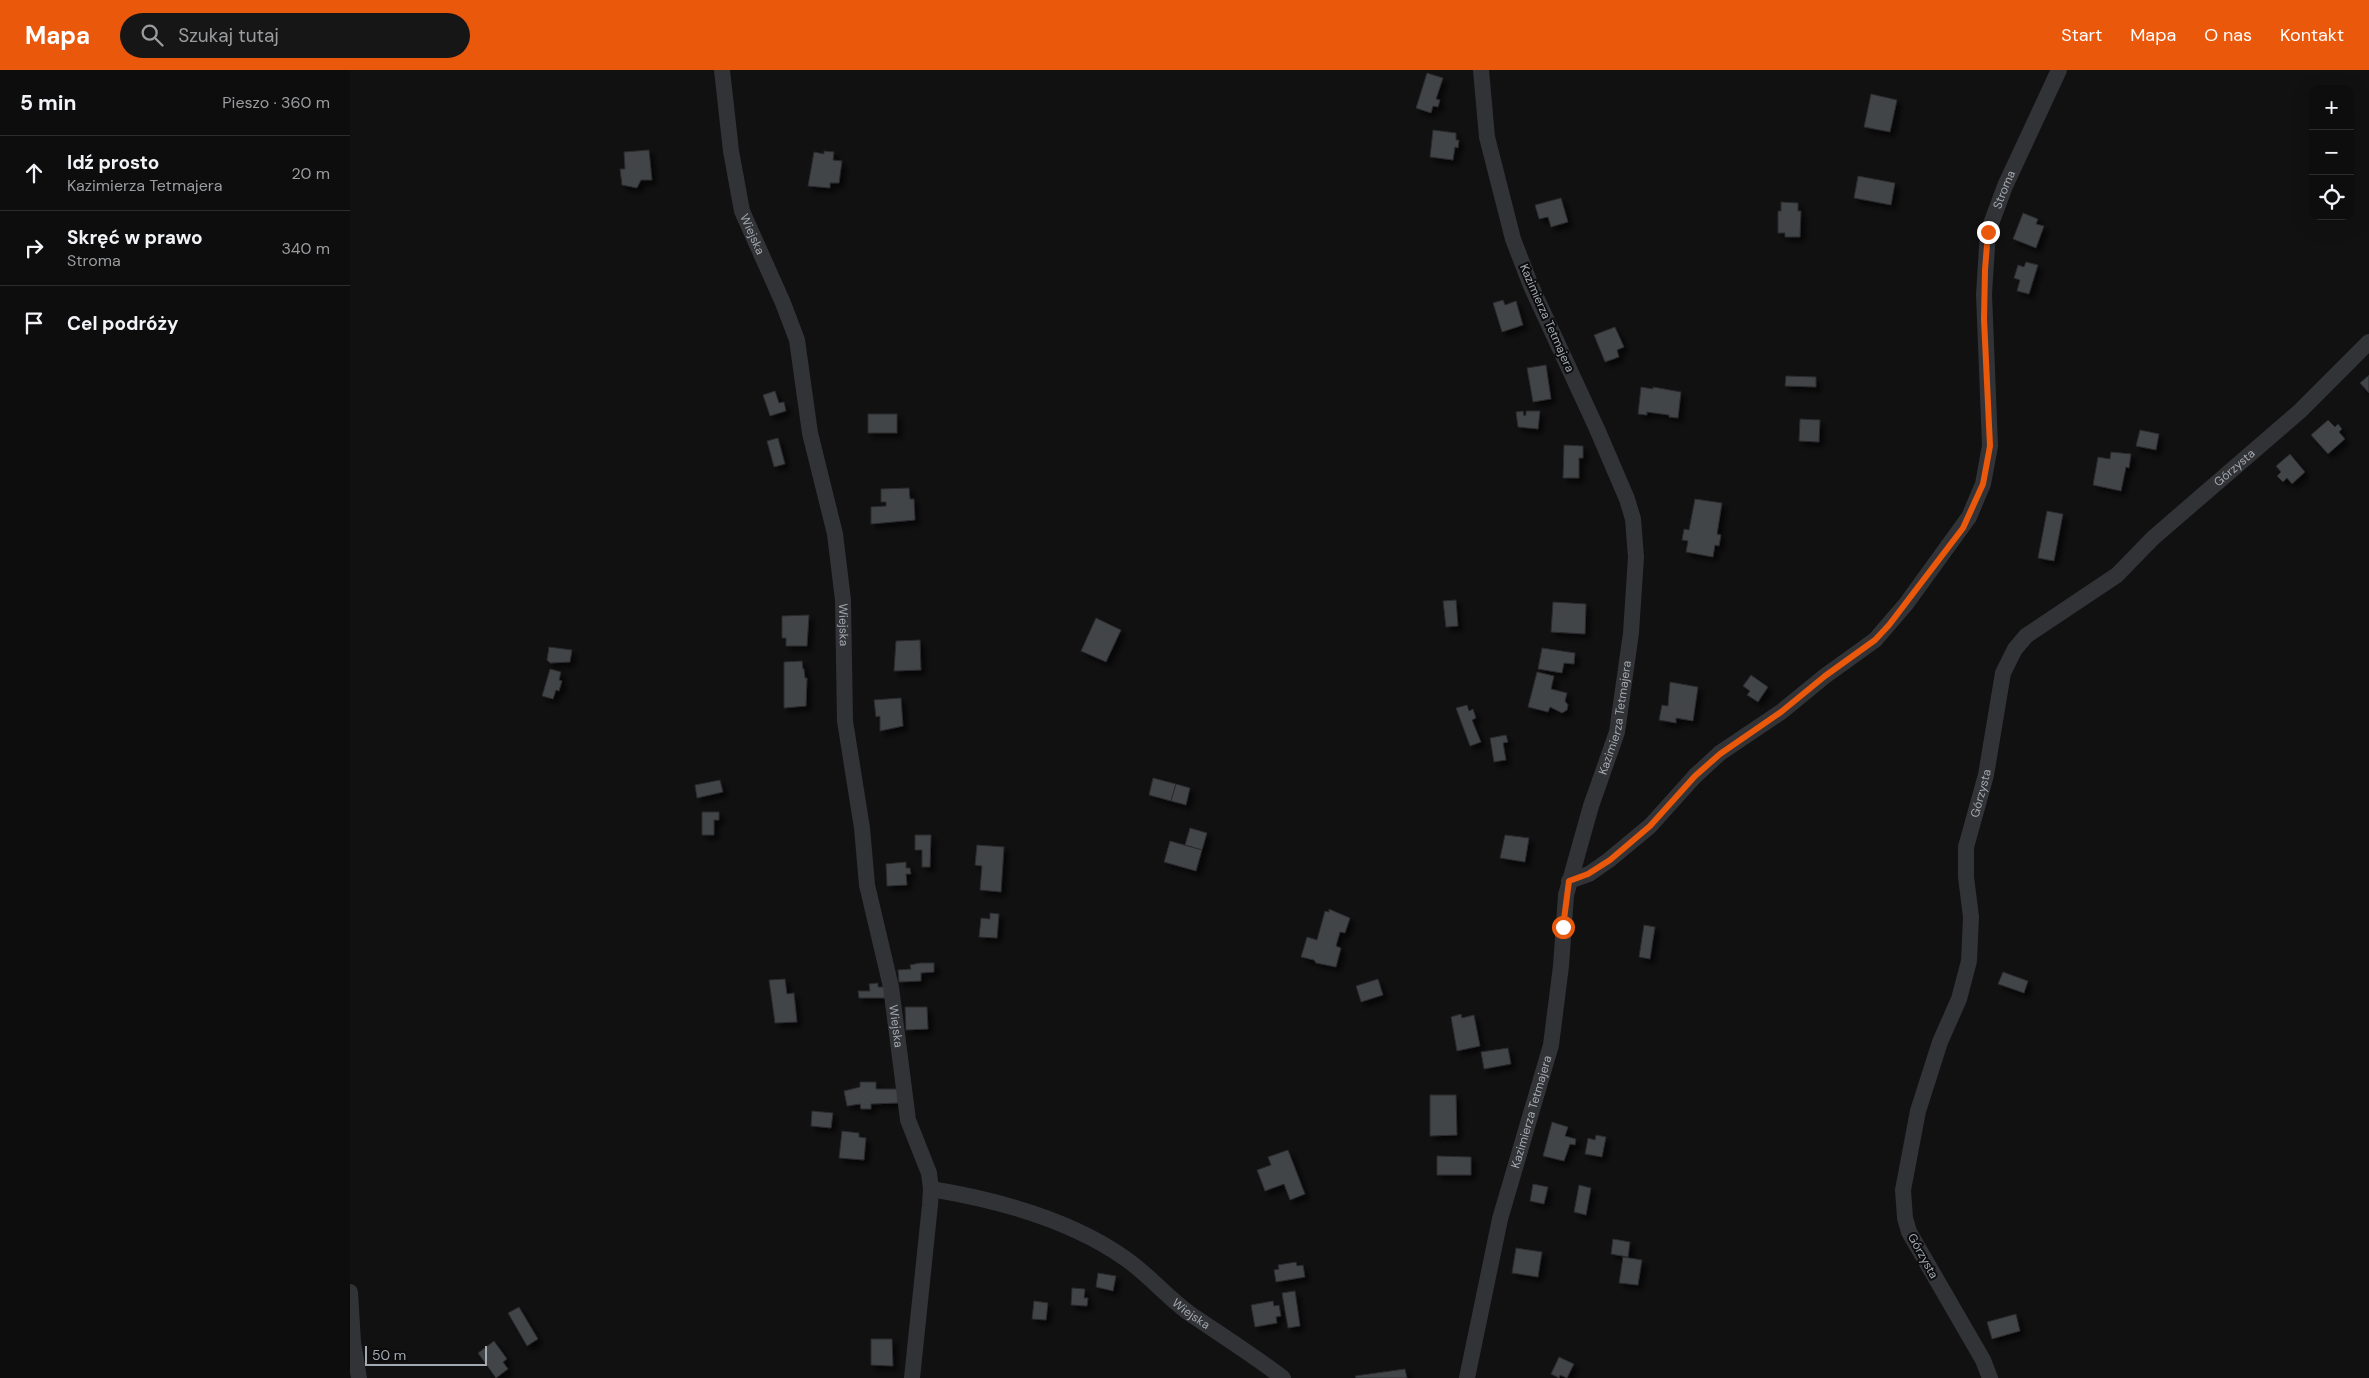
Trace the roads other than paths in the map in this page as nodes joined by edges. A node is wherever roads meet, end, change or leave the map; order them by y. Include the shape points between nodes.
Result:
1 (722, 70) edge
2 (1481, 70) edge
3 (2059, 70) edge
4 (2369, 342) edge
5 (1569, 881) junction
6 (931, 1189) junction
7 (350, 1292) edge
8 (359, 1378) edge
9 (912, 1378) edge
10 (1283, 1378) edge
11 (1466, 1378) edge
12 (1990, 1378) edge

1 - 6 street, Wiejska via 742,211 797,340 810,433 835,534 843,600 845,721 862,828 867,885 891,987 908,1120 929,1173
2 - 5 street, Kazimierza Tetmajera via 1487,137 1513,238 1531,286 1617,476 1633,520 1636,539 1631,633 1617,732
3 - 5 street, Stroma via 2005,186 1988,232 1984,302 1990,446 1983,484 1969,517 1879,637 1720,754 1695,776 1650,826 1610,860
4 - 12 street, Górzysta via 2300,411 2153,538 2117,575 2026,636 2003,673 1986,775 1966,847 1971,917 1970,961 1920,1103 1903,1190 1909,1232
5 - 11 street, Kazimierza Tetmajera via 1551,1044 1500,1219
6 - 9 street, Wiejska
6 - 10 street, Wiejska via 1004,1204 1064,1226 1113,1250 1139,1268 1188,1312
7 - 8 street

